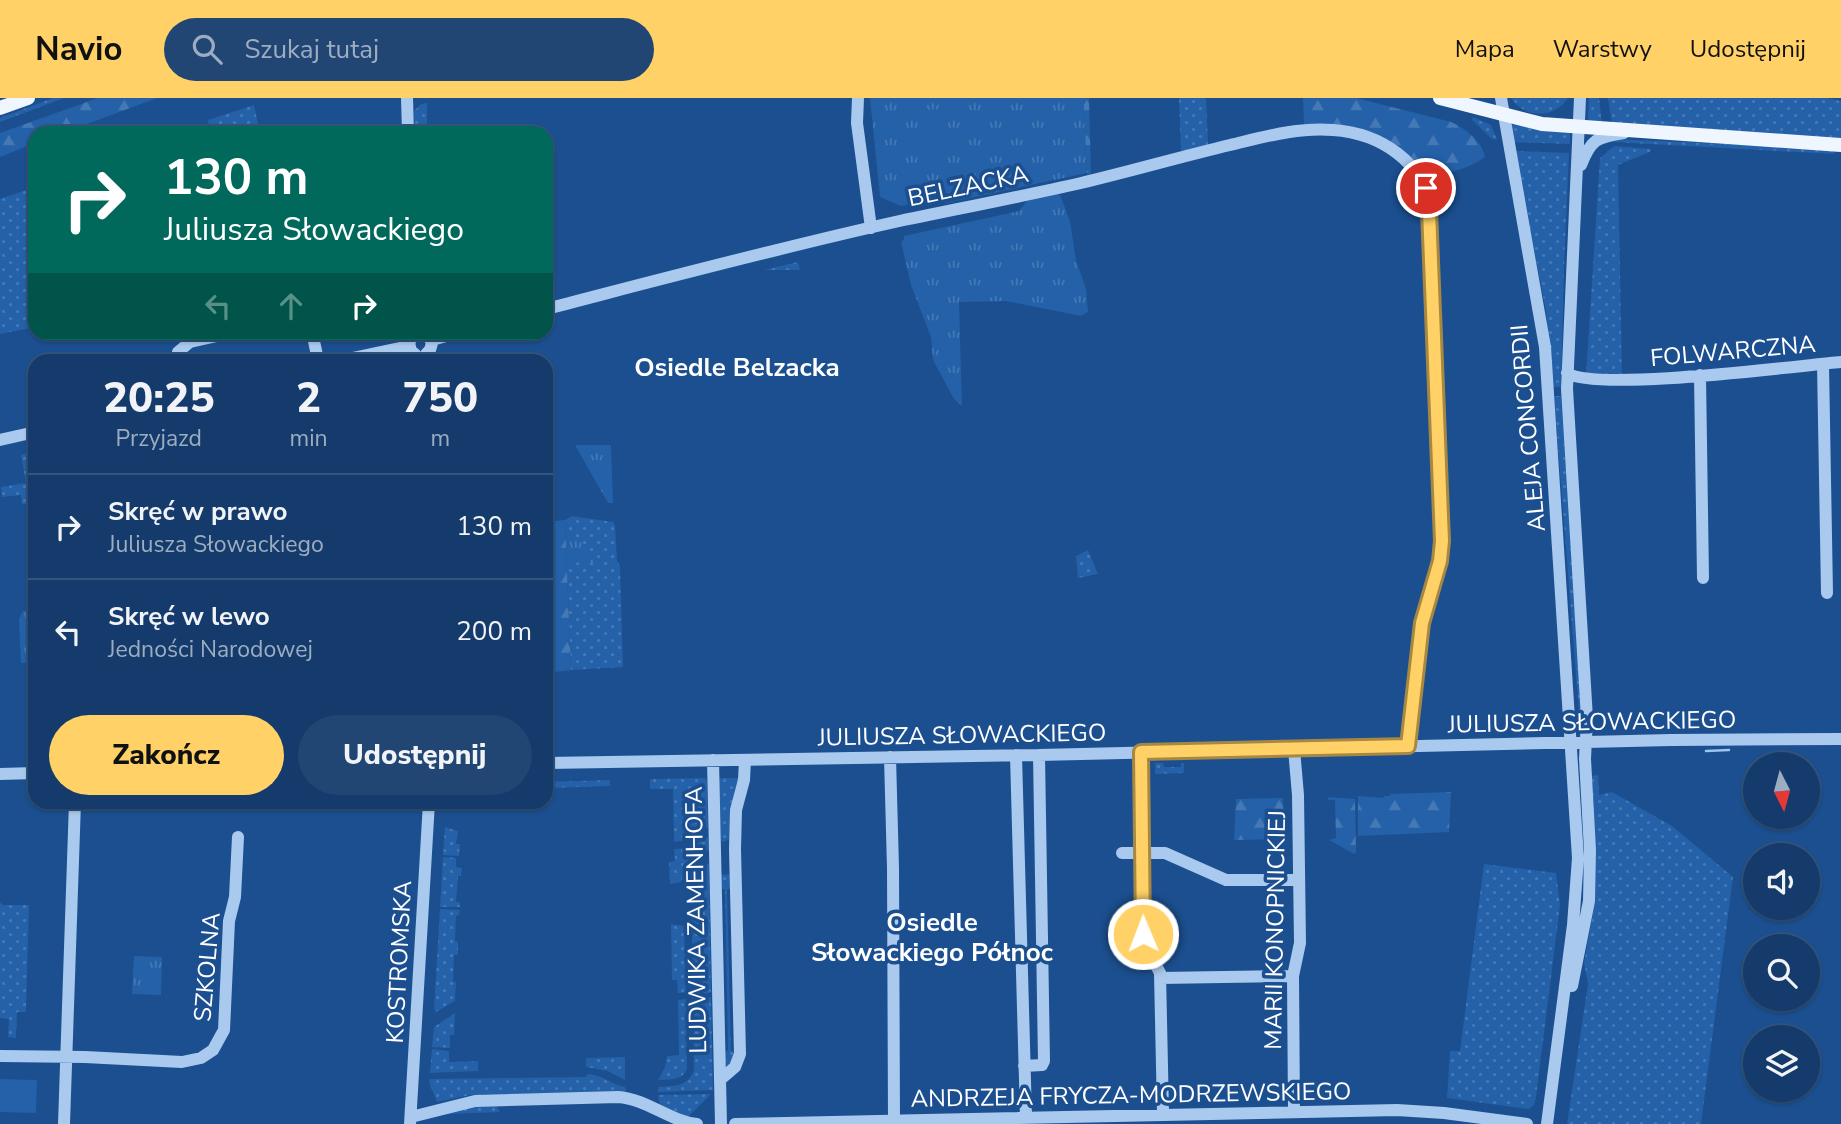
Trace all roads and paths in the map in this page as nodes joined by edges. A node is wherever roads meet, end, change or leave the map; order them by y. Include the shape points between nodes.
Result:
1 (27, 98) edge
2 (407, 98) edge
3 (858, 98) edge
4 (1440, 98) edge
5 (1501, 98) edge
6 (1580, 98) edge
7 (0, 108) edge
8 (1504, 114) junction
9 (408, 126) edge
10 (1579, 127) junction
11 (1637, 131) junction
12 (1841, 145) edge
13 (1577, 175) junction
14 (871, 228) junction
15 (553, 307) edge
16 (199, 340) edge
17 (430, 340) edge
18 (178, 354) edge
19 (420, 354) edge
20 (1841, 362) edge
21 (1823, 364) junction
22 (1567, 373) junction
23 (1700, 374) junction
24 (28, 434) edge
25 (0, 440) edge
26 (1703, 578) dead end
27 (1827, 593) dead end
28 (1841, 739) edge
29 (1587, 741) junction
30 (1572, 742) junction
31 (1408, 746) junction
32 (1294, 749) junction
33 (1141, 752) junction
34 (1016, 755) junction
35 (1039, 755) junction
36 (890, 757) junction
37 (713, 760) junction
38 (745, 760) junction
39 (553, 763) edge
40 (28, 773) edge
41 (0, 774) edge
42 (1040, 789) junction
43 (1017, 790) junction
44 (75, 809) edge
45 (429, 809) edge
46 (237, 837) dead end
47 (735, 849) junction
48 (716, 852) junction
49 (1142, 852) junction
50 (1122, 853) dead end
51 (1299, 880) junction
52 (1042, 903) junction
53 (1020, 904) junction
54 (1293, 976) junction
55 (1160, 978) junction
56 (0, 1056) edge
57 (68, 1057) junction
58 (1024, 1066) junction
59 (1554, 1068) junction
60 (721, 1079) junction
61 (1294, 1112) junction
62 (1163, 1113) junction
63 (1353, 1117) edge
64 (1218, 1118) edge
65 (1021, 1119) edge
66 (411, 1120) edge
67 (894, 1121) junction
68 (957, 1121) edge
69 (974, 1121) edge
70 (843, 1123) edge
71 (64, 1124) edge
72 (697, 1124) edge
73 (721, 1124) edge
74 (735, 1124) edge
75 (794, 1124) edge
76 (1527, 1124) edge
77 (1547, 1124) edge

1 - 7 main road
2 - 9 street
3 - 14 street
4 - 8 main road
5 - 8 street, ALEJA CONCORDII
6 - 10 street, ALEJA CONCORDII
8 - 10 main road
8 - 30 street, ALEJA CONCORDII via 1545,347
10 - 11 main road
10 - 13 street, ALEJA CONCORDII
11 - 12 main road
11 - 13 street via 1595,141
13 - 22 street, ALEJA CONCORDII
14 - 15 street, BELZACKA
14 - 31 street, BELZACKA via 1286,132 1359,133 1396,153 1420,176 1429,201 1442,541 1422,623
16 - 18 street
17 - 19 street via 431,348
20 - 21 street, FOLWARCZNA
21 - 23 street, FOLWARCZNA
21 - 27 street
22 - 23 street, FOLWARCZNA via 1578,378 1629,381
22 - 29 street, ALEJA CONCORDII
23 - 26 street
24 - 25 street
28 - 29 street, JULIUSZA SŁOWACKIEGO
29 - 30 street, JULIUSZA SŁOWACKIEGO
29 - 59 street, ALEJA CONCORDII via 1589,901
30 - 31 street, JULIUSZA SŁOWACKIEGO
30 - 59 street, ALEJA CONCORDII via 1578,879
31 - 32 street, JULIUSZA SŁOWACKIEGO
32 - 33 street, JULIUSZA SŁOWACKIEGO
32 - 51 street, MARII KONOPNICKIEJ
33 - 35 street, JULIUSZA SŁOWACKIEGO
33 - 49 street
34 - 35 street, JULIUSZA SŁOWACKIEGO
34 - 36 street, JULIUSZA SŁOWACKIEGO
34 - 43 street
35 - 42 street
36 - 38 street, JULIUSZA SŁOWACKIEGO
36 - 67 street
37 - 38 street, JULIUSZA SŁOWACKIEGO
37 - 39 street, JULIUSZA SŁOWACKIEGO
37 - 48 street, LUDWIKA ZAMENHOFA
38 - 47 street, LUDWIKA ZAMENHOFA
40 - 41 street
42 - 43 street
42 - 52 street
43 - 53 street
44 - 57 street
45 - 66 street, KOSTROMSKA
46 - 57 street, SZKOLNA via 224,1030 216,1045 205,1056 182,1062
47 - 48 street
47 - 60 street, LUDWIKA ZAMENHOFA via 740,1055 735,1067
48 - 60 street, LUDWIKA ZAMENHOFA
49 - 50 street
49 - 51 street via 1165,853 1226,880
49 - 55 street via 1143,937
51 - 54 street, MARII KONOPNICKIEJ via 1300,943
52 - 53 street
52 - 58 street via 1044,1061
53 - 58 street
54 - 55 street
54 - 61 street, MARII KONOPNICKIEJ
55 - 62 street
56 - 57 street, SZKOLNA
57 - 71 street
58 - 65 street
59 - 77 street
60 - 73 street, LUDWIKA ZAMENHOFA
61 - 63 street, ANDRZEJA FRYCZA-MODRZEWSKIEGO
61 - 64 street, ANDRZEJA FRYCZA-MODRZEWSKIEGO
62 - 64 street, ANDRZEJA FRYCZA-MODRZEWSKIEGO
62 - 65 street, ANDRZEJA FRYCZA-MODRZEWSKIEGO
63 - 76 street, ANDRZEJA FRYCZA-MODRZEWSKIEGO via 1429,1111
65 - 69 street, ANDRZEJA FRYCZA-MODRZEWSKIEGO
66 - 72 street via 475,1101 618,1097
67 - 68 street, ANDRZEJA FRYCZA-MODRZEWSKIEGO
67 - 70 street, ANDRZEJA FRYCZA-MODRZEWSKIEGO
68 - 69 street, ANDRZEJA FRYCZA-MODRZEWSKIEGO
70 - 75 street, ANDRZEJA FRYCZA-MODRZEWSKIEGO
74 - 75 street, ANDRZEJA FRYCZA-MODRZEWSKIEGO

